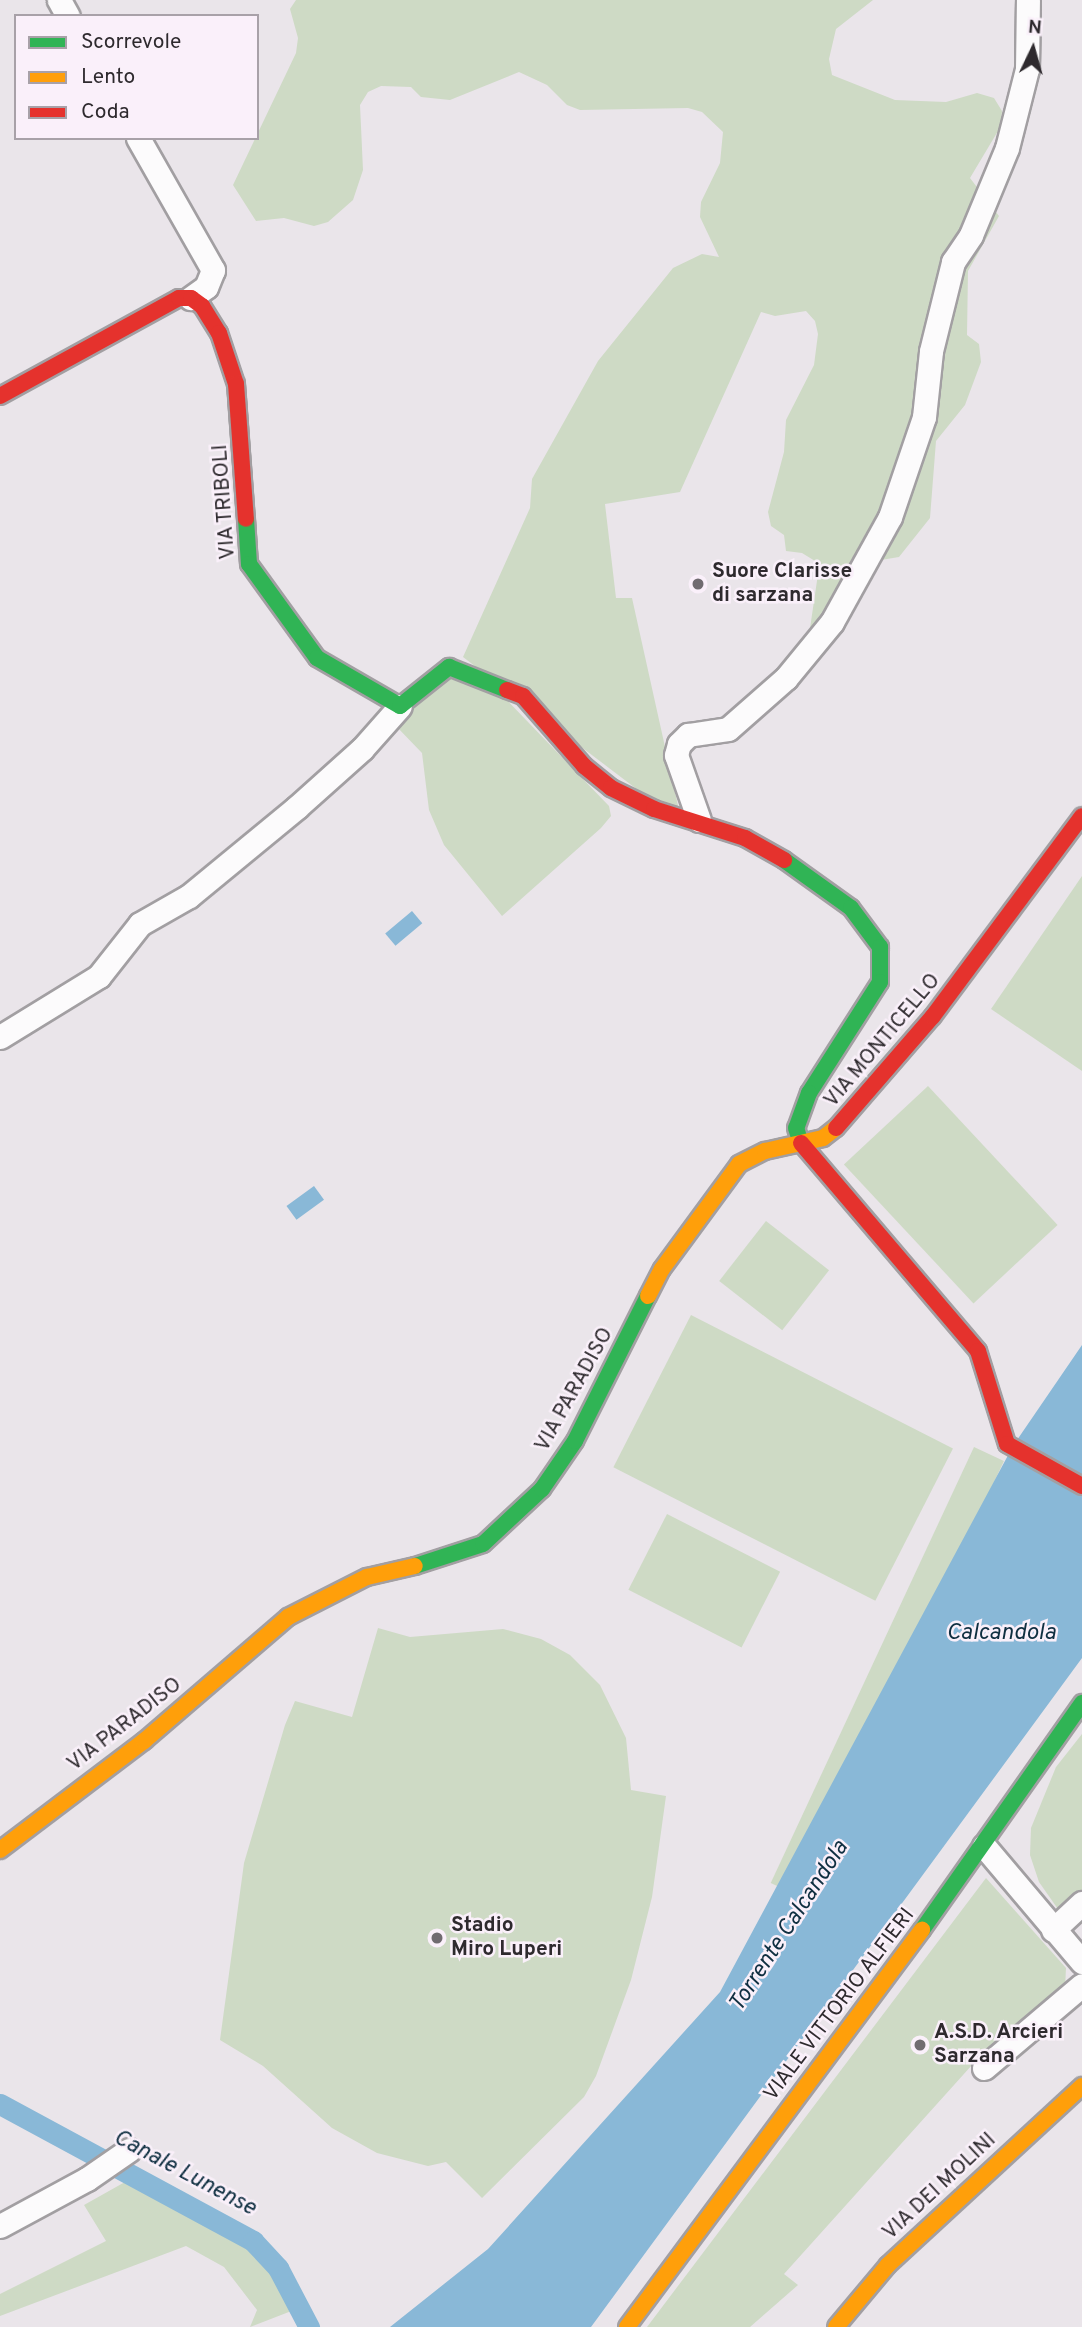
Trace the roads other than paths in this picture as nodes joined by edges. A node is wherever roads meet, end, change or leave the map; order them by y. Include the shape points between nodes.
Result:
1 (1028, 0) edge
2 (139, 140) edge
3 (191, 298) junction
4 (0, 396) edge
5 (400, 706) junction
6 (1082, 816) edge
7 (699, 820) junction
8 (0, 1037) edge
9 (800, 1141) junction
10 (1082, 1486) edge
11 (1082, 1703) edge
12 (984, 1846) junction
13 (0, 1850) edge
14 (1082, 1903) edge
15 (1053, 1930) junction
16 (1082, 1962) edge
17 (1082, 1985) edge
18 (984, 2068) dead end
19 (1082, 2086) edge
20 (129, 2150) dead end
21 (0, 2226) edge
22 (627, 2327) edge
23 (836, 2327) edge

1 - 7 street via 1027,69 1007,148 971,235 953,262 931,351 924,417 890,516 832,622 786,678 728,729 688,735 679,744 676,755
2 - 3 street via 213,271 206,286
3 - 4 street via 179,298
3 - 5 street, VIA TRIBOLI via 219,332 236,384 248,564 317,657
5 - 7 street via 449,667 477,676 523,696 584,766 611,788 654,809
5 - 8 street via 296,808 189,896 140,924 99,976
6 - 9 street, VIA MONTICELLO via 889,1070 831,1133
7 - 9 street via 745,838 812,876 851,908 880,947 880,982 809,1093 796,1128
9 - 10 street via 978,1351 1007,1444
9 - 13 street, VIA PARADISO via 738,1164 721,1185 662,1269 575,1441 542,1489 483,1544 456,1556 367,1577 288,1617 144,1741
11 - 12 street, VIALE VITTORIO ALFIERI
12 - 15 street
12 - 22 street, VIALE VITTORIO ALFIERI
14 - 15 street
15 - 16 street
17 - 18 street
19 - 23 street, VIA DEI MOLINI via 888,2265
20 - 21 street via 87,2179

